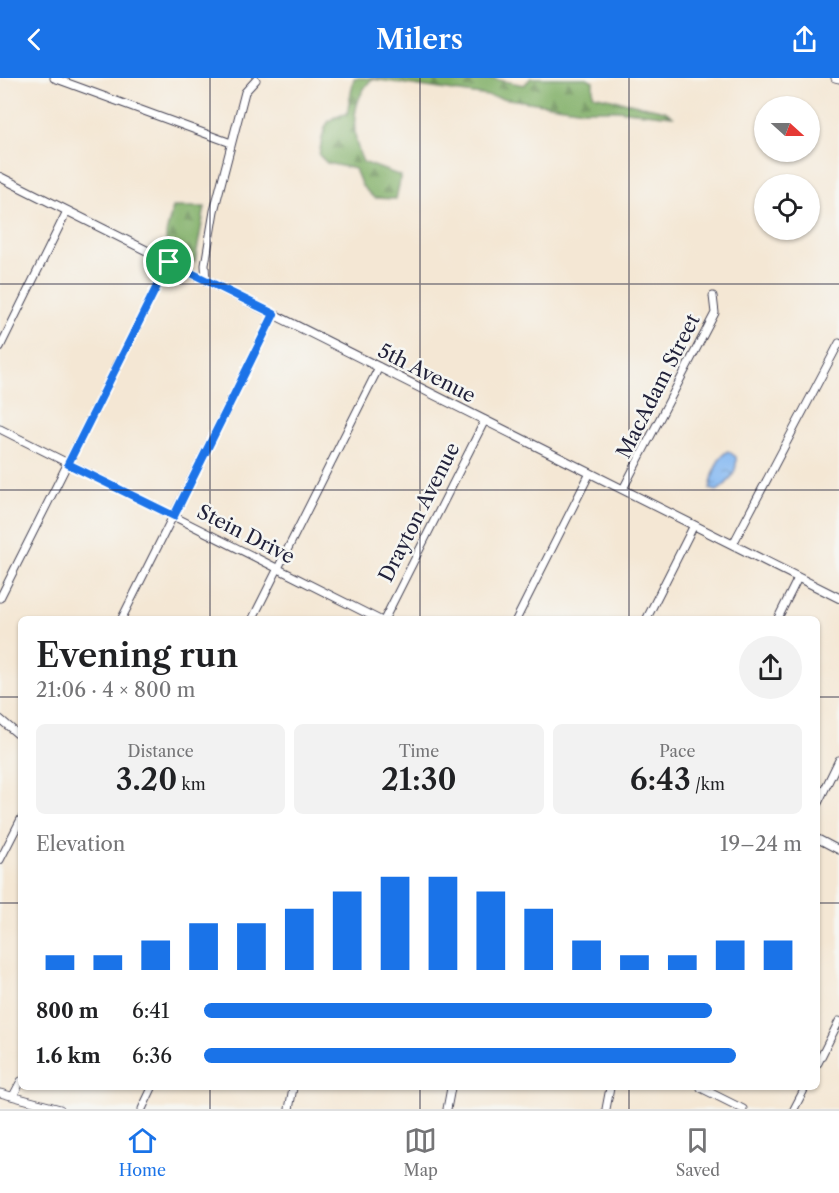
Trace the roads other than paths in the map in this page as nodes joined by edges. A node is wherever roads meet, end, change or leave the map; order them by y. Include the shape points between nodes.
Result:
1 (54, 78) edge
2 (256, 80) dead end
3 (231, 143) junction
4 (0, 177) edge
5 (67, 211) junction
6 (169, 262) junction
7 (206, 281) junction
8 (714, 296) dead end
9 (274, 314) junction
10 (839, 343) edge
11 (0, 347) edge
12 (379, 367) junction
13 (484, 420) junction
14 (0, 429) edge
15 (68, 464) junction
16 (590, 473) junction
17 (623, 489) junction
18 (174, 516) junction
19 (694, 525) junction
20 (733, 544) junction
21 (278, 568) junction
22 (798, 579) junction
23 (0, 598) edge
24 (839, 598) edge
25 (124, 616) edge
26 (254, 616) edge
27 (374, 616) edge
28 (384, 616) edge
29 (518, 616) edge
30 (648, 616) edge
31 (779, 616) edge
32 (0, 719) edge
33 (18, 734) edge
34 (839, 760) edge
35 (820, 799) edge
36 (18, 825) edge
37 (820, 840) edge
38 (839, 850) edge
39 (0, 860) edge
40 (839, 1021) edge
41 (820, 1059) edge
42 (18, 1087) edge
43 (151, 1090) edge
44 (293, 1090) edge
45 (451, 1090) edge
46 (610, 1090) edge
47 (705, 1090) edge
48 (804, 1090) edge
49 (0, 1093) edge
50 (13, 1096) junction
51 (60, 1109) edge
52 (142, 1109) edge
53 (289, 1109) edge
54 (447, 1109) edge
55 (606, 1109) edge
56 (743, 1109) edge
57 (794, 1109) edge

1 - 3 street
2 - 3 street via 244,92
3 - 7 street via 214,211
4 - 5 main road, 5th Avenue
5 - 6 main road, 5th Avenue
5 - 11 street
6 - 7 main road, 5th Avenue
6 - 15 street
7 - 9 main road, 5th Avenue
8 - 17 street, MacAdam Street via 715,313
9 - 12 main road, 5th Avenue
9 - 18 street
10 - 20 street
12 - 13 main road, 5th Avenue
12 - 21 street
13 - 16 main road, 5th Avenue
13 - 28 street, Drayton Avenue
14 - 15 street, Stein Drive
15 - 18 street, Stein Drive
15 - 23 street
16 - 17 main road, 5th Avenue
16 - 29 street
17 - 19 main road, 5th Avenue
18 - 21 street, Stein Drive
18 - 25 street
19 - 20 main road, 5th Avenue
19 - 30 street
20 - 22 main road, 5th Avenue
21 - 26 street
21 - 27 street, Stein Drive
22 - 24 main road, 5th Avenue
22 - 31 street
32 - 33 street
34 - 35 street
36 - 39 street
37 - 38 street
40 - 41 street
42 - 50 street
43 - 52 street
44 - 53 street
45 - 54 street
46 - 55 street
47 - 56 street
48 - 57 street
49 - 50 street
50 - 51 street

